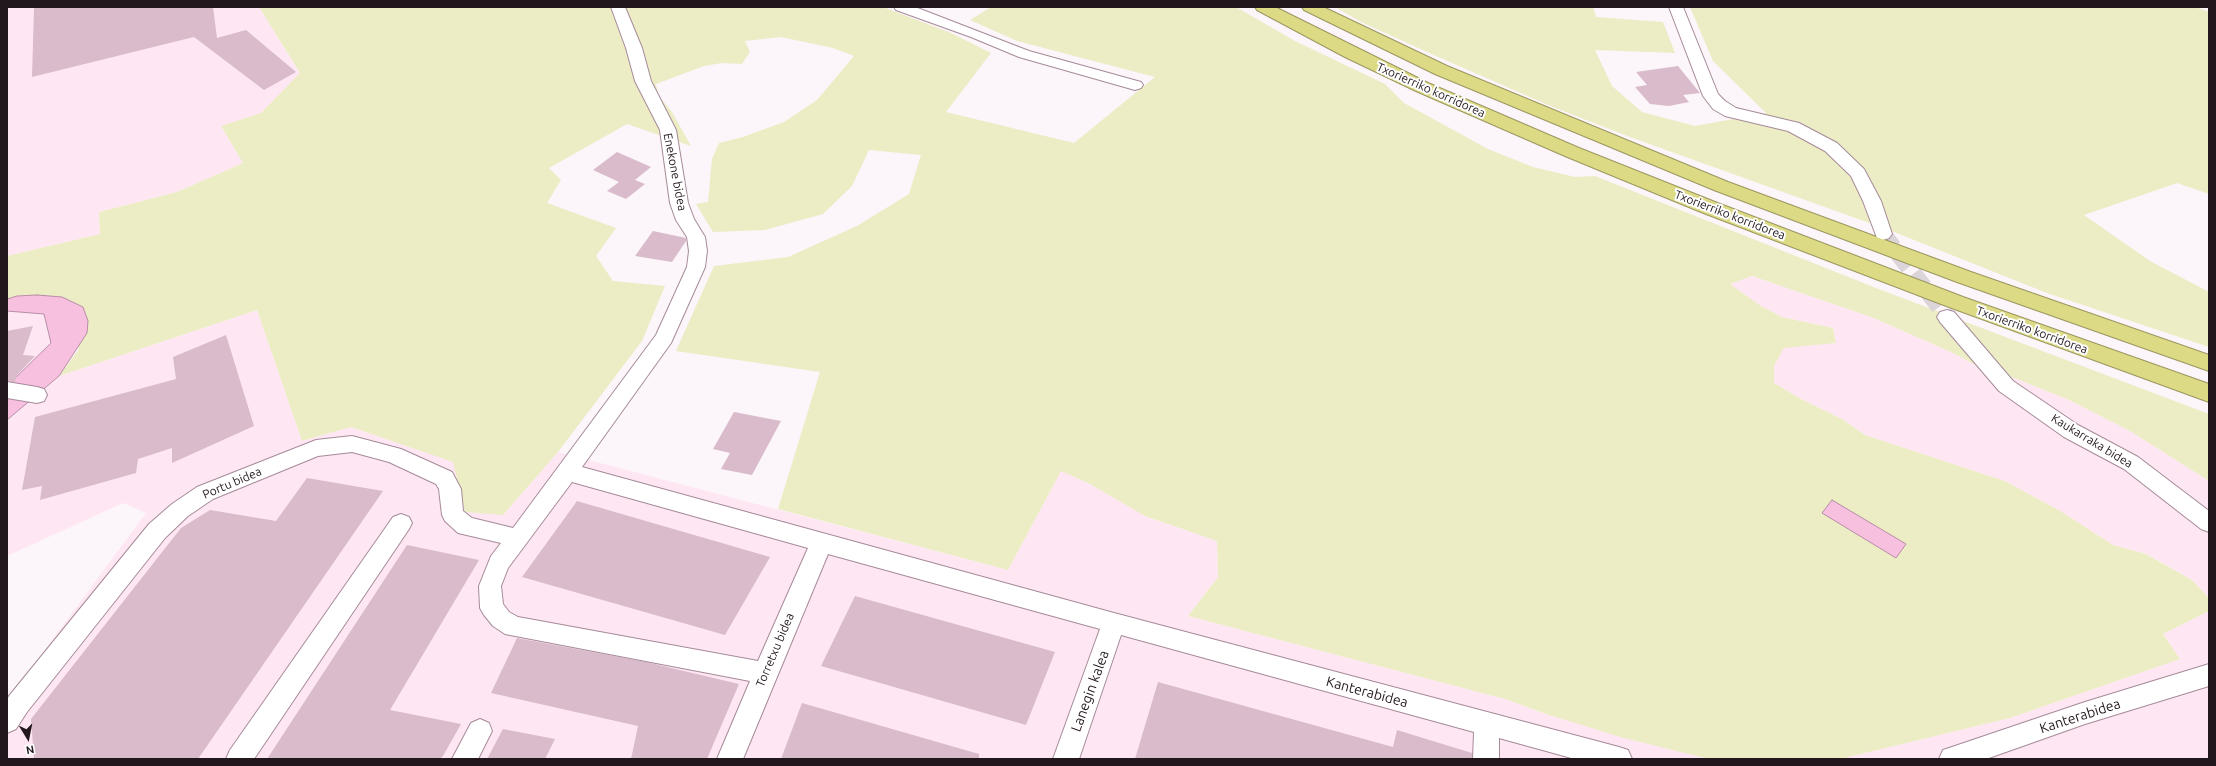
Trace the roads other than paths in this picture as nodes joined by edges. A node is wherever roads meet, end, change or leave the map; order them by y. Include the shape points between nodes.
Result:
1 (618, 7) edge
2 (902, 7) edge
3 (1263, 7) edge
4 (1310, 7) edge
5 (1676, 7) edge
6 (1135, 85) dead end
7 (1883, 234) tunnel mouth
8 (1948, 318) tunnel mouth
9 (2209, 363) edge
10 (7, 390) edge
11 (2209, 393) edge
12 (37, 395) dead end
13 (567, 472) junction
14 (401, 523) dead end
15 (2209, 523) edge
16 (517, 538) junction
17 (822, 542) junction
18 (1114, 623) junction
19 (765, 673) junction
20 (2209, 675) edge
21 (7, 721) edge
22 (1487, 724) junction
23 (480, 731) dead end
24 (1961, 758) edge
25 (239, 759) edge
26 (465, 759) edge
27 (730, 759) edge
28 (1066, 759) edge
29 (1486, 759) edge
30 (1619, 759) edge

1 - 13 street, Enekone bidea via 634,48 643,81 668,130 679,202 685,220 696,237 698,251 696,267 664,338
2 - 6 street via 1024,54
3 - 11 highway, Txorierriko korridorea via 1344,50 1422,87 1572,152 1956,302
4 - 9 highway, Txorierriko korridorea via 1441,70 1721,186 1986,285
5 - 7 street via 1711,96 1719,105 1731,112 1793,128 1831,147 1858,173 1872,201
8 - 15 street, Kaukarraka bidea via 2006,386 2071,431 2131,463
10 - 12 street
13 - 16 street, Enekone bidea
13 - 17 street, Kanterabidea
14 - 25 street
16 - 19 street, Enekone bidea via 499,563 490,586 492,608 501,619 513,627
16 - 21 street, Portu bidea via 466,526 453,515 450,489 444,478 394,455 352,444 316,448 205,493 180,510 157,531
17 - 18 street, Kanterabidea
17 - 19 street, Torretxu bidea
18 - 22 street, Kanterabidea
18 - 28 street, Lanegin kalea
19 - 27 street, Torretxu bidea
20 - 24 street, Kanterabidea via 2085,713
22 - 29 street
22 - 30 street, Kanterabidea
23 - 26 street

